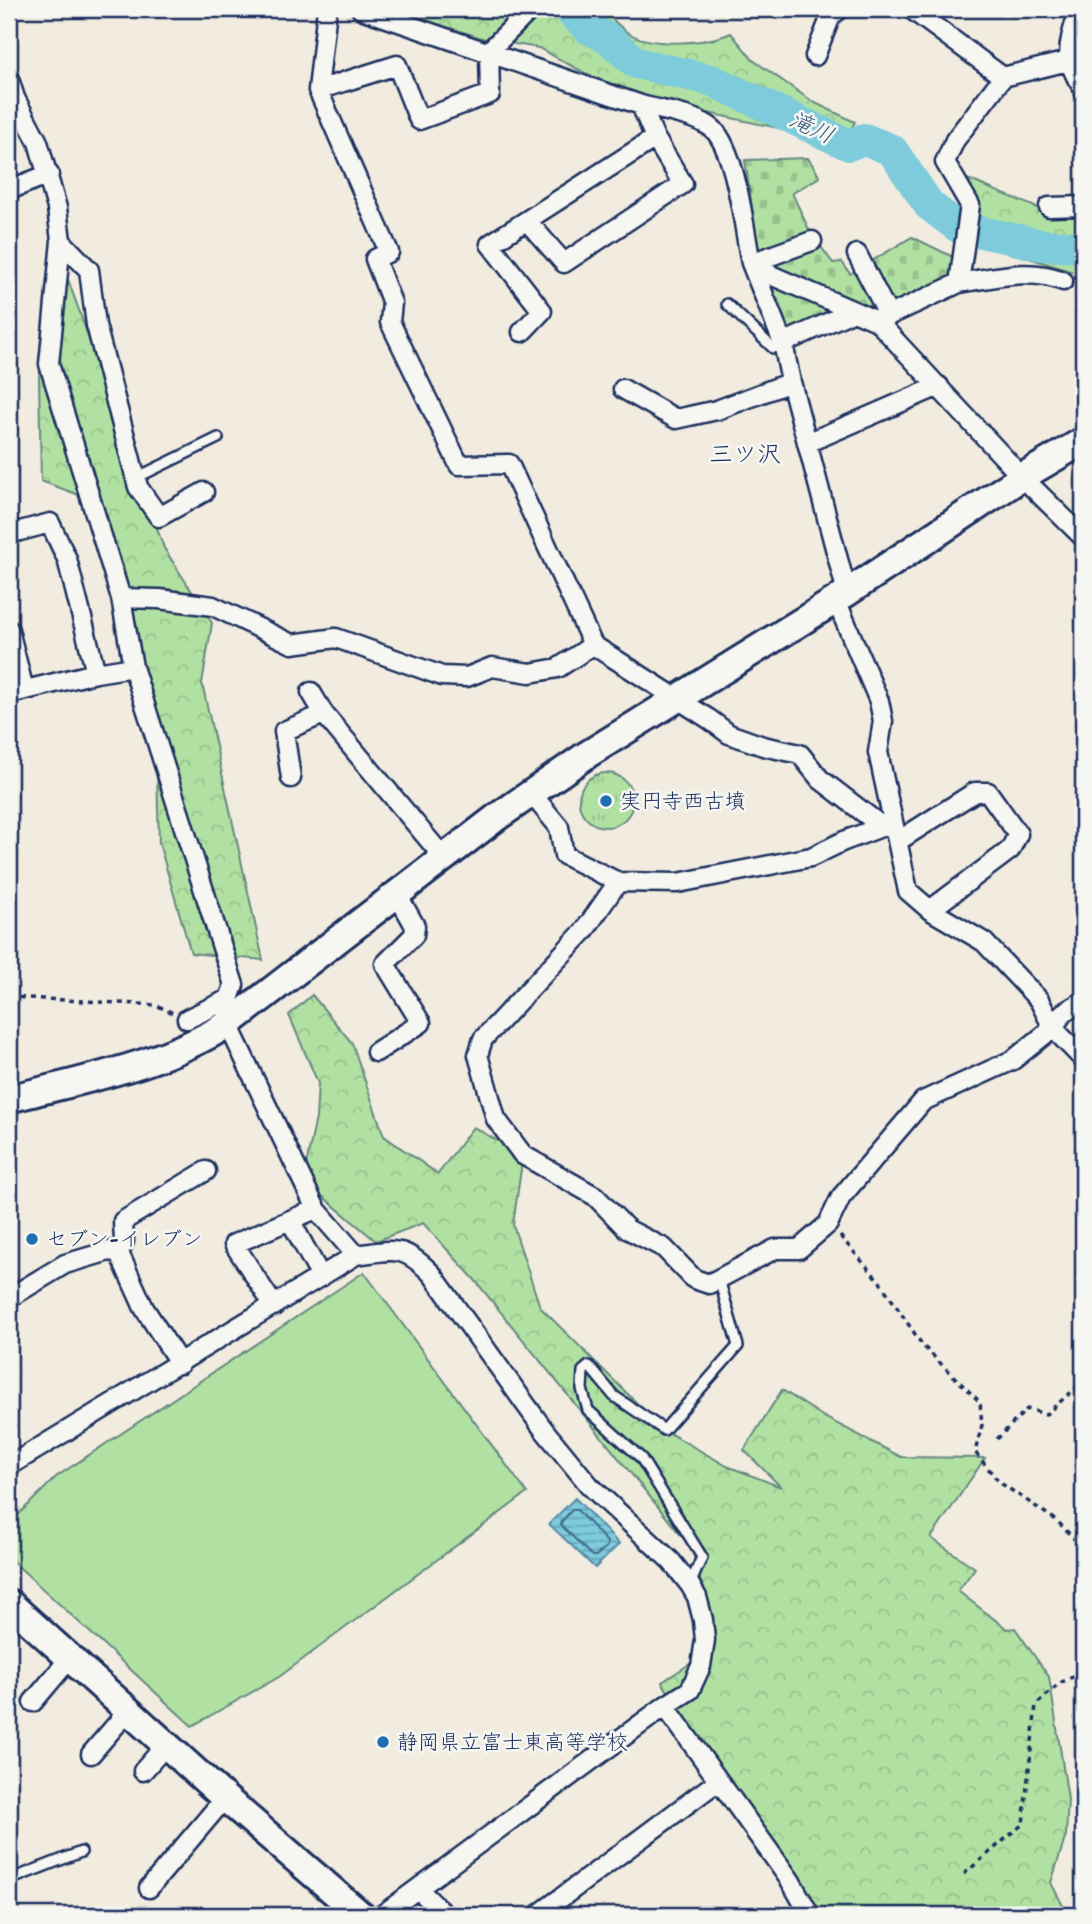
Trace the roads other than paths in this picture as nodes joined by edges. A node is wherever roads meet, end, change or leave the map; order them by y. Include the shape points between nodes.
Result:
1 (327, 9) edge
2 (361, 9) edge
3 (531, 9) edge
4 (840, 9) edge
5 (911, 9) edge
6 (1080, 11) edge
7 (489, 51) junction
8 (815, 55) dead end
9 (1068, 61) junction
10 (1003, 77) junction
11 (9, 79) edge
12 (1083, 88) edge
13 (318, 90) junction
14 (12, 99) edge
15 (641, 106) junction
16 (655, 138) junction
17 (49, 174) junction
18 (9, 190) edge
19 (1083, 206) edge
20 (1049, 207) dead end
21 (527, 221) junction
22 (61, 241) junction
23 (812, 241) dead end
24 (857, 254) dead end
25 (751, 263) junction
26 (1063, 281) dead end
27 (959, 283) junction
28 (727, 304) dead end
29 (854, 311) junction
30 (883, 318) junction
31 (522, 332) dead end
32 (783, 343) junction
33 (791, 382) junction
34 (939, 386) junction
35 (623, 389) dead end
36 (218, 438) dead end
37 (1083, 441) edge
38 (807, 443) junction
39 (1022, 477) junction
40 (136, 478) junction
41 (204, 492) dead end
42 (9, 534) edge
43 (1083, 537) edge
44 (842, 596) junction
45 (121, 598) junction
46 (9, 630) edge
47 (593, 645) junction
48 (133, 667) junction
49 (96, 673) junction
50 (17, 692) edge
51 (311, 692) dead end
52 (677, 698) junction
53 (324, 714) junction
54 (291, 778) dead end
55 (531, 793) junction
56 (887, 824) junction
57 (898, 841) junction
58 (444, 858) junction
59 (618, 882) junction
60 (397, 894) junction
61 (930, 910) junction
62 (1083, 1001) edge
63 (228, 1012) junction
64 (187, 1019) road end
65 (1053, 1028) junction
66 (376, 1052) dead end
67 (1083, 1059) edge
68 (9, 1099) edge
69 (206, 1171) dead end
70 (316, 1209) junction
71 (290, 1220) junction
72 (119, 1254) junction
73 (356, 1255) junction
74 (321, 1277) junction
75 (719, 1279) junction
76 (9, 1298) edge
77 (274, 1306) junction
78 (180, 1364) junction
79 (9, 1466) edge
80 (690, 1585) junction
81 (9, 1603) edge
82 (70, 1658) junction
83 (33, 1702) dead end
84 (665, 1706) junction
85 (128, 1711) junction
86 (166, 1745) junction
87 (91, 1754) dead end
88 (143, 1771) dead end
89 (718, 1781) junction
90 (225, 1798) junction
91 (81, 1852) dead end
92 (9, 1880) edge
93 (149, 1888) dead end
94 (418, 1889) junction
95 (807, 1914) edge
96 (361, 1915) edge
97 (382, 1915) edge
98 (446, 1915) edge
99 (538, 1915) edge

1 - 13 street
2 - 7 street
3 - 7 street
4 - 8 street via 831,16
5 - 10 street
6 - 9 street
7 - 13 street via 490,93 419,120 397,65
7 - 15 street
9 - 10 street
9 - 12 street
10 - 27 street via 945,162 970,205
11 - 14 street
13 - 47 street via 389,252 375,259 392,303 390,322 459,465 509,464
14 - 17 street via 38,142
15 - 16 street
15 - 25 street via 688,117 710,127 725,144
16 - 21 street
16 - 21 street via 683,184 564,263
17 - 18 street
17 - 22 street
19 - 20 street
21 - 31 street via 490,244 542,311
22 - 40 street via 89,270 96,325
22 - 45 street via 49,364
23 - 25 street
24 - 30 street
25 - 29 street
25 - 32 street
26 - 27 street via 1025,274
27 - 30 street
28 - 32 lane via 773,348
29 - 30 street
29 - 32 street
30 - 34 street
32 - 33 street
33 - 35 street via 717,410 676,419
33 - 38 street
34 - 38 street
34 - 39 street
36 - 40 lane
37 - 39 street
38 - 44 street
39 - 43 street
39 - 44 street
40 - 41 street via 159,517
42 - 49 street via 50,523 67,559
44 - 52 street
44 - 56 street via 883,721 878,752
45 - 47 street via 213,606 292,644 336,638 442,676 467,677 492,667 530,673 558,668
45 - 48 street
46 - 50 street
47 - 52 street
48 - 49 street
48 - 63 street via 234,985
49 - 50 street
51 - 53 street
52 - 55 street
52 - 56 street via 729,734 800,754 820,779
53 - 54 street via 284,731
53 - 58 street
55 - 58 street
55 - 59 street via 559,827 564,855
56 - 57 street
56 - 59 street via 811,857 678,884
57 - 61 street via 908,891
57 - 61 street via 975,792 988,792 1018,834 1010,849
58 - 60 street
59 - 75 street via 584,931 483,1039 478,1055 496,1119 523,1155 595,1196 627,1229 664,1248 694,1279 709,1284
60 - 63 street
60 - 66 street via 415,926 414,935 385,964 421,1023
61 - 65 street via 984,942 1039,1000
62 - 65 street via 1063,1013
63 - 64 street
63 - 68 street via 199,1042 130,1069
63 - 70 street
65 - 67 street
65 - 75 street via 1013,1060 923,1101 841,1197 829,1223 799,1249 775,1249
69 - 72 street via 123,1221
70 - 71 street
70 - 73 street
71 - 74 street
71 - 77 street via 234,1244
72 - 76 street via 109,1251 65,1264
72 - 78 street via 144,1308
73 - 74 street
73 - 80 street via 398,1250 416,1258 590,1486 671,1560
74 - 77 street
75 - 80 lane via 738,1346 664,1430 614,1396 589,1366 583,1371 588,1410 641,1458 702,1557
77 - 78 street
78 - 79 street
80 - 84 street via 703,1620 701,1666 690,1690
81 - 82 street
82 - 83 street
82 - 85 street
84 - 89 street
84 - 94 street
85 - 86 street
85 - 87 street
86 - 88 street
86 - 90 street
89 - 95 street via 790,1880
89 - 99 street
90 - 93 street
90 - 96 street
91 - 92 lane
94 - 97 street
94 - 98 street

